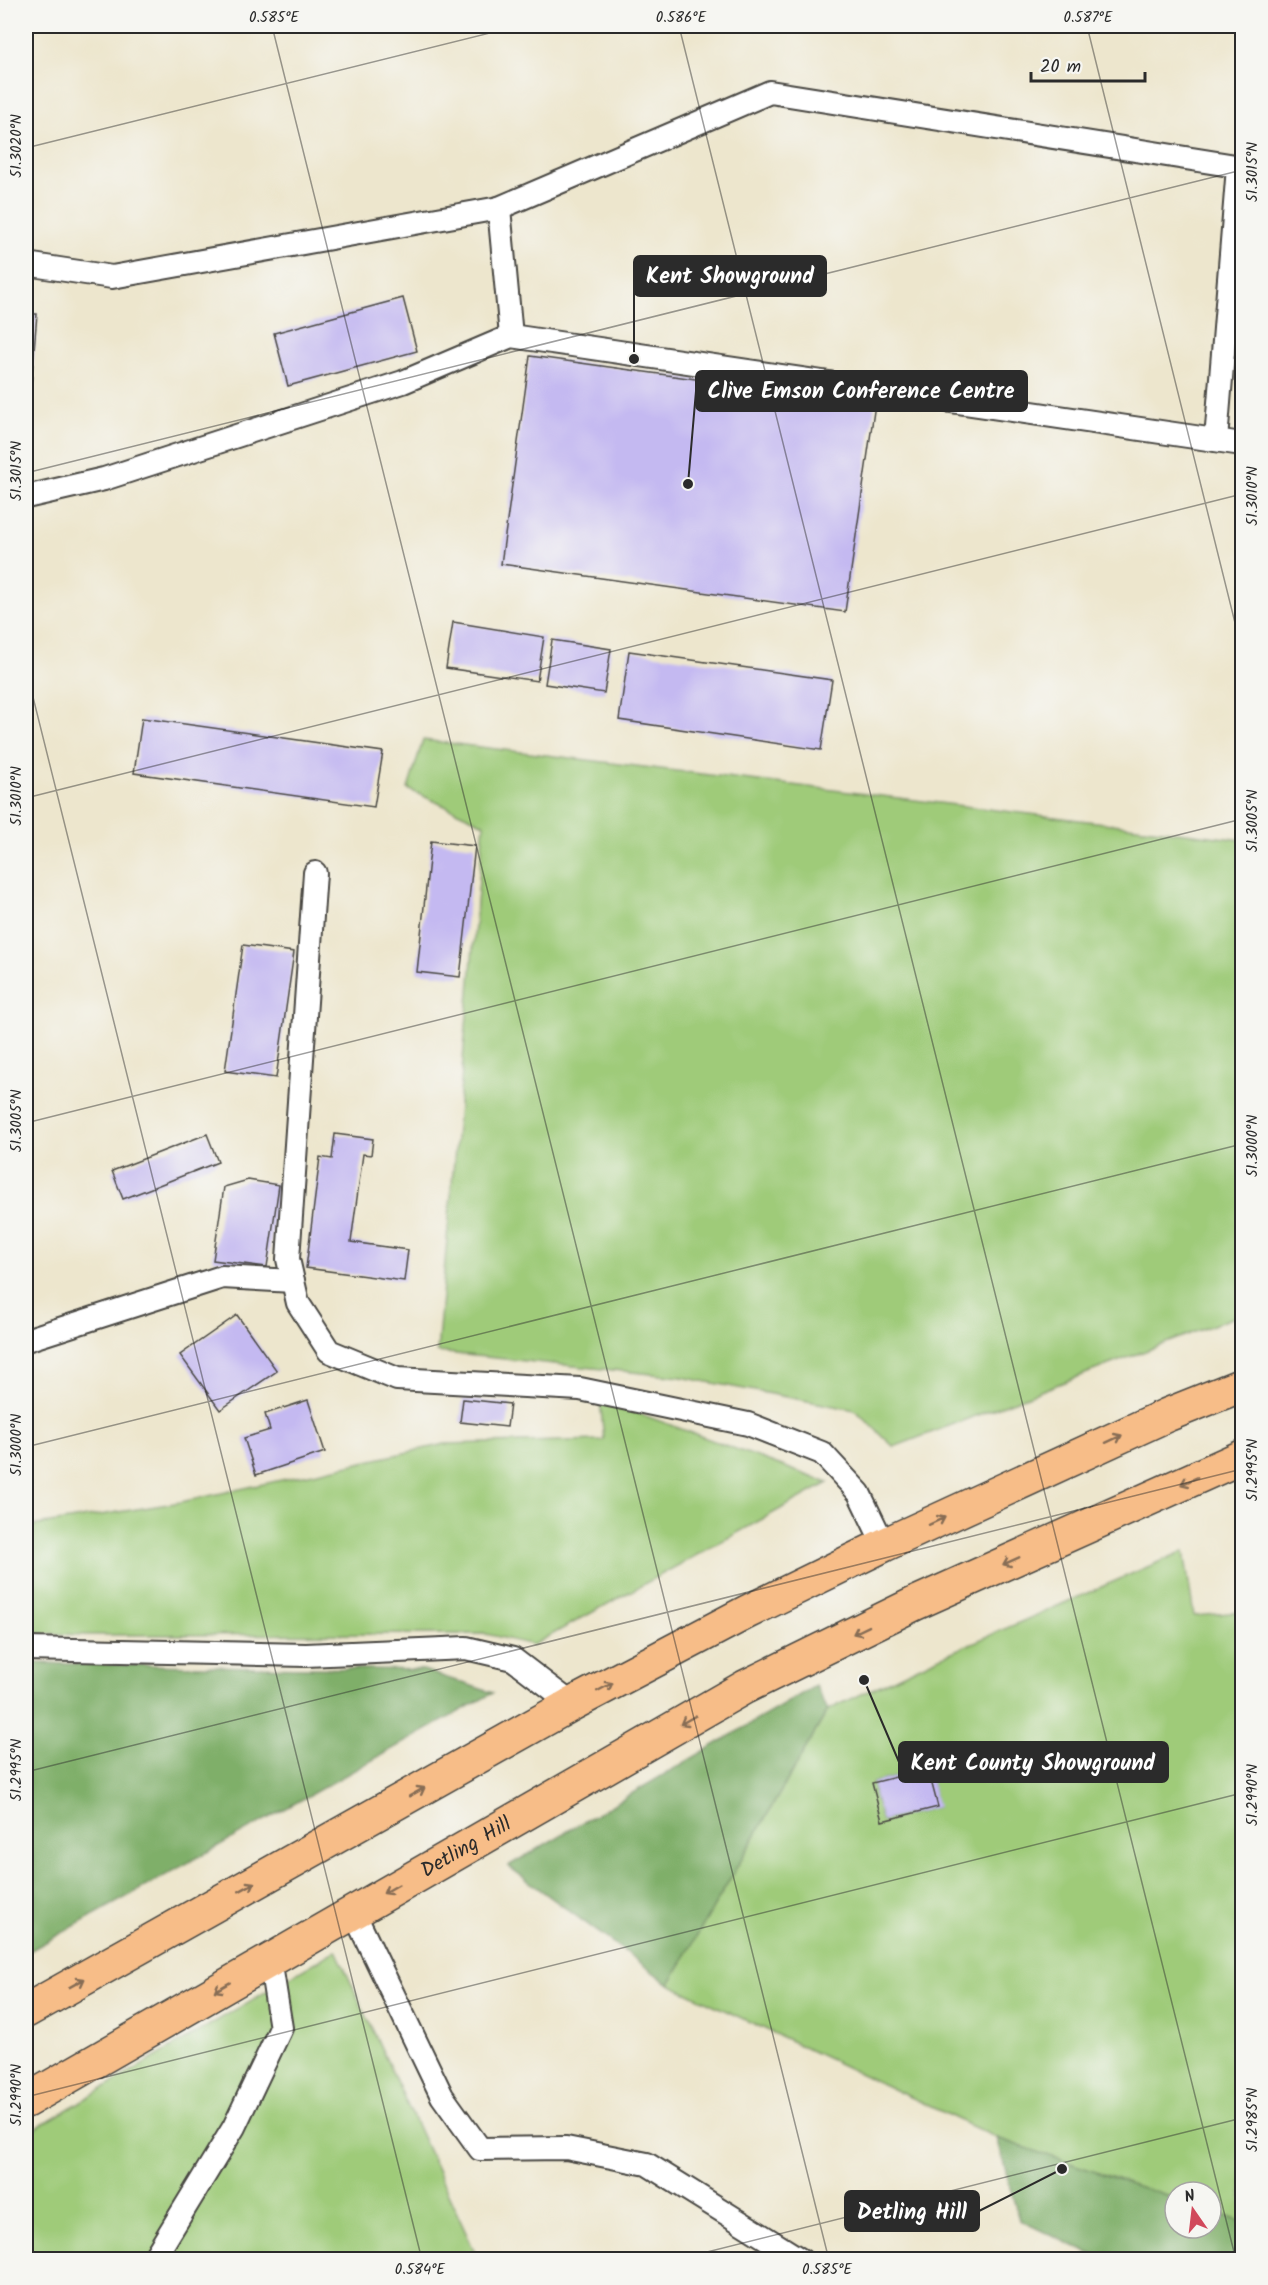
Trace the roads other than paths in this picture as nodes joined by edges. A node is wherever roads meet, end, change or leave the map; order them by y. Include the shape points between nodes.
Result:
1 (1240, 167) edge
2 (499, 208) junction
3 (26, 264) edge
4 (511, 336) junction
5 (1216, 440) junction
6 (1242, 444) edge
7 (26, 497) edge
8 (315, 873) dead end
9 (293, 1281) junction
10 (26, 1340) edge
11 (1242, 1386) edge
12 (1242, 1457) edge
13 (884, 1545) junction
14 (26, 1649) edge
15 (572, 1704) junction
16 (353, 1911) junction
17 (270, 1959) junction
18 (26, 2012) edge
19 (26, 2101) edge
20 (153, 2259) edge
21 (801, 2259) edge

1 - 2 lane via 770,92
1 - 5 lane
2 - 3 lane via 112,277
2 - 4 lane
4 - 5 lane
4 - 7 lane via 403,382 104,479
5 - 6 lane
8 - 9 lane via 288,1259
9 - 10 lane via 222,1277
9 - 13 lane via 298,1303 329,1351 397,1379 580,1389 748,1424 822,1453 859,1493
13 -> 11 highway via 1167,1415
12 -> 16 highway, Detling Hill via 914,1604 745,1687
15 -> 13 highway
14 - 15 lane via 306,1655 466,1648 513,1659
18 -> 15 highway
16 - 17 highway, Detling Hill
16 - 21 lane via 442,2096 480,2149 566,2148 647,2164
17 -> 19 highway, Detling Hill
17 - 20 lane via 280,2028 234,2127

